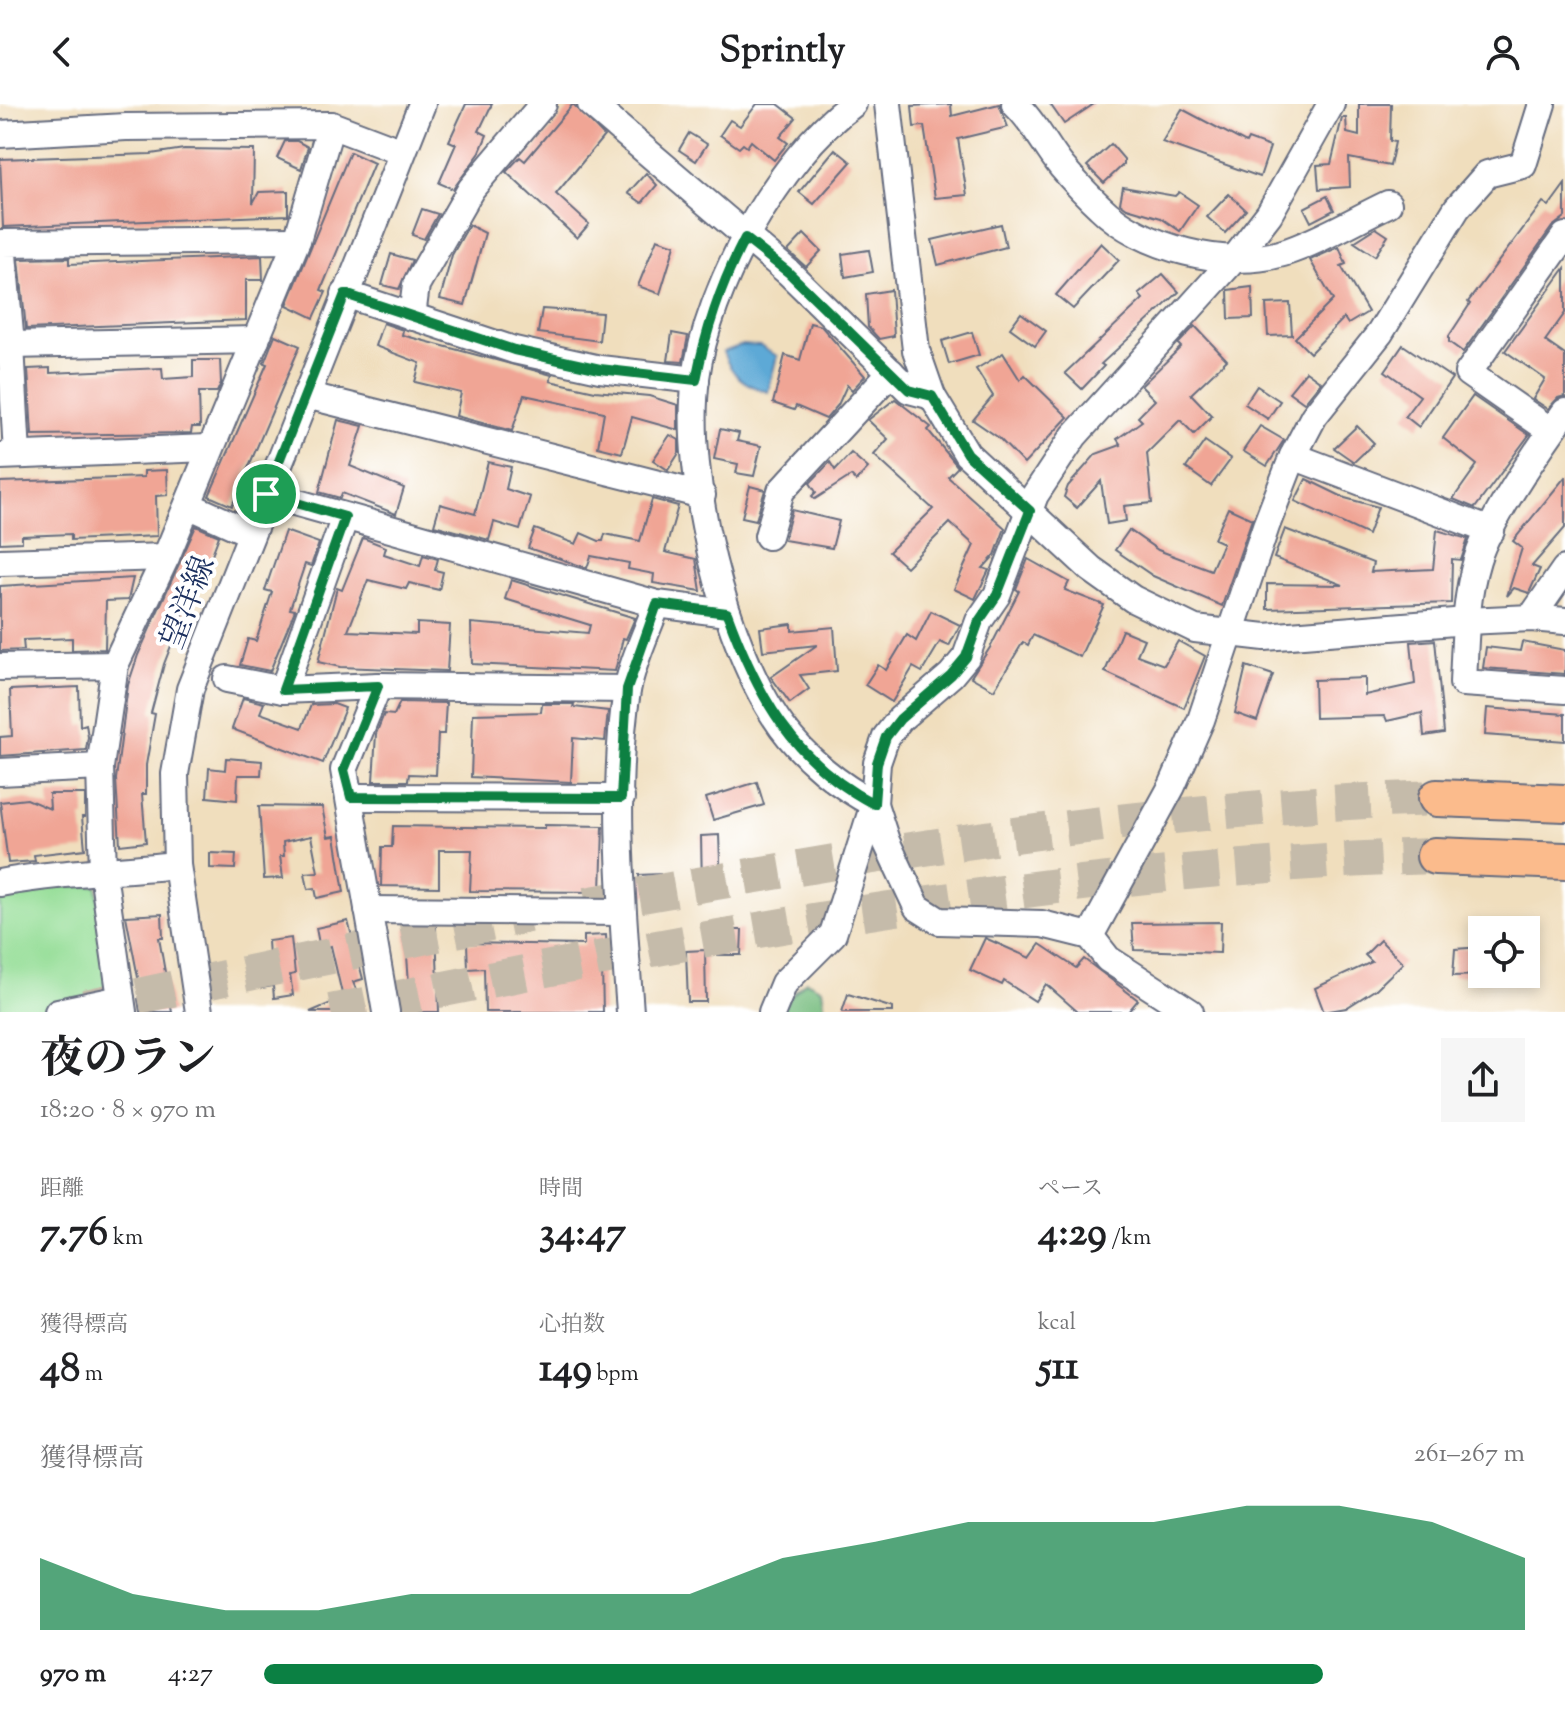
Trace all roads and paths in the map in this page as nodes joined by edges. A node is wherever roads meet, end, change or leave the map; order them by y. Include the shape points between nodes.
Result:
1 (422, 104) edge
2 (543, 104) edge
3 (591, 104) edge
4 (853, 104) edge
5 (888, 104) edge
6 (1015, 104) edge
7 (1331, 104) edge
8 (1542, 104) edge
9 (331, 125) junction
10 (0, 134) edge
11 (402, 152) junction
12 (1388, 204) dead end
13 (1565, 236) edge
14 (745, 238) junction
15 (297, 240) junction
16 (1, 243) edge
17 (1235, 258) junction
18 (345, 294) junction
19 (412, 317) junction
20 (256, 340) junction
21 (11, 345) junction
22 (891, 372) junction
23 (696, 380) junction
24 (306, 395) junction
25 (932, 396) junction
26 (1558, 422) edge
27 (209, 448) junction
28 (8, 455) edge
29 (1293, 456) junction
30 (266, 494) junction
31 (702, 495) junction
32 (188, 505) junction
33 (1030, 511) junction
34 (345, 517) junction
35 (1491, 531) junction
36 (250, 533) junction
37 (768, 536) dead end
38 (166, 557) junction
39 (0, 562) edge
40 (1565, 569) edge
41 (657, 604) junction
42 (727, 613) junction
43 (1531, 618) junction
44 (1467, 621) junction
45 (1565, 621) edge
46 (1232, 633) junction
47 (115, 665) junction
48 (0, 667) edge
49 (227, 679) dead end
50 (378, 686) junction
51 (627, 689) junction
52 (283, 690) junction
53 (1565, 690) edge
54 (100, 767) junction
55 (0, 772) edge
56 (351, 797) junction
57 (621, 798) junction
58 (1437, 798) tunnel mouth
59 (1565, 803) edge
60 (874, 804) junction
61 (1435, 856) tunnel mouth
62 (1565, 861) edge
63 (177, 865) junction
64 (103, 873) junction
65 (0, 883) edge
66 (368, 910) junction
67 (622, 912) junction
68 (1090, 936) junction
69 (122, 1006) edge
70 (58, 1012) edge
71 (199, 1012) edge
72 (386, 1012) edge
73 (630, 1012) edge
74 (772, 1012) edge
75 (1190, 1012) edge

1 - 11 street, 望洋線
2 - 19 street via 471,189 416,285
3 - 14 street
4 - 14 street via 802,155
5 - 25 street via 916,350
6 - 17 street via 1062,166 1131,231 1184,250
7 - 17 street via 1269,214
8 - 29 street via 1523,165 1487,174 1457,208 1380,333 1314,416
9 - 10 street
9 - 11 street
9 - 15 street
11 - 18 street, 望洋線
12 - 17 street via 1282,253
13 - 26 street via 1468,373
14 - 22 street via 788,272
14 - 23 street via 706,329
15 - 16 street
15 - 20 street
16 - 21 street
17 - 33 street via 1074,436
18 - 19 street
18 - 24 street, 望洋線
19 - 23 street via 542,357
20 - 21 street
20 - 27 street
21 - 28 street
22 - 25 street via 909,390
22 - 37 street via 781,491
23 - 31 street
24 - 30 street, 望洋線
24 - 31 street
25 - 33 street via 967,454
26 - 35 street
27 - 28 street
27 - 32 street
29 - 35 street
29 - 46 street
30 - 34 street
30 - 36 street, 望洋線
31 - 42 street
32 - 36 street
32 - 38 street
33 - 46 street via 1091,569 1133,599 1195,629
33 - 60 street via 966,657 886,737 877,763
34 - 41 street
34 - 52 street
35 - 44 street via 1477,560
36 - 63 street, 望洋線 via 199,662 181,728 175,774
38 - 39 street
38 - 47 street
40 - 43 street
41 - 42 street
41 - 51 street
42 - 60 street via 749,674 783,729 845,789
43 - 44 street
43 - 45 street
44 - 46 street via 1265,637
44 - 53 street via 1463,683
46 - 68 street via 1172,786
47 - 48 street
47 - 54 street
49 - 52 street
50 - 51 street
50 - 52 street
50 - 56 street via 344,770
51 - 57 street
54 - 55 street
54 - 64 street
56 - 57 street
56 - 66 street
57 - 67 street
58 - 59 highway
60 - 68 street via 917,907 939,921 1042,924
60 - 74 street via 833,934 784,983
61 - 62 highway
63 - 64 street
63 - 71 street, 望洋線
64 - 65 street via 48,874
64 - 69 street
66 - 67 street
66 - 72 street
67 - 73 street
68 - 75 street via 1108,959
69 - 70 street

